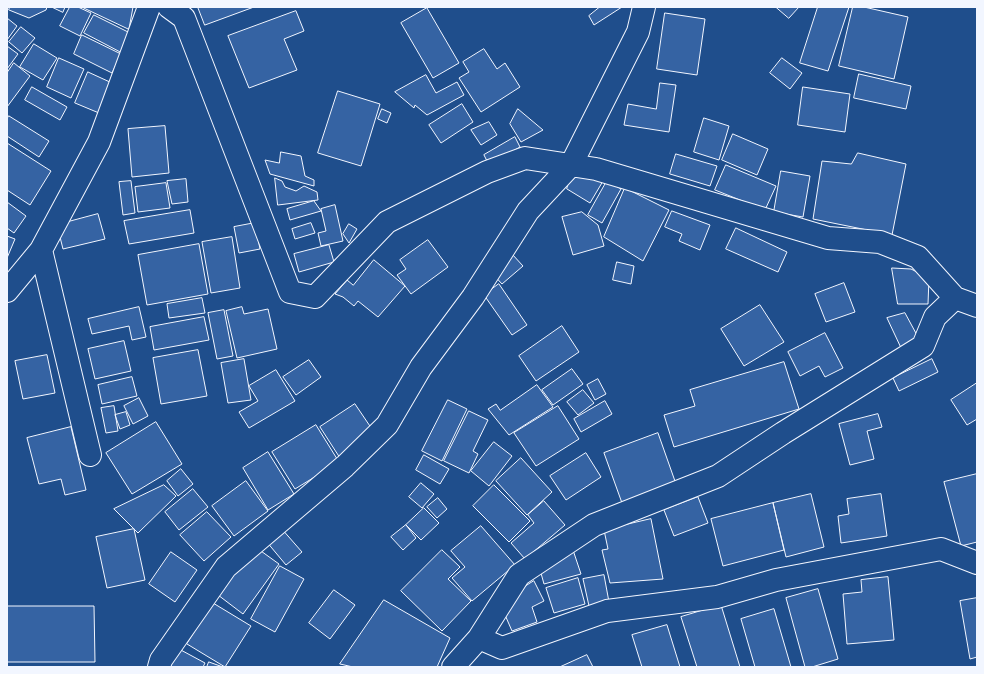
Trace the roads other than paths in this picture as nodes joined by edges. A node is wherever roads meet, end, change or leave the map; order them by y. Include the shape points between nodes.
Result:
1 (149, 7) edge
2 (169, 7) edge
3 (644, 7) edge
4 (571, 165) junction
5 (41, 250) junction
6 (7, 291) edge
7 (955, 298) junction
8 (977, 306) edge
9 (90, 455) dead end
10 (977, 563) edge
11 (479, 638) junction
12 (159, 667) edge
13 (453, 667) edge

1 - 5 street via 99,142
2 - 4 street via 184,18 290,292 315,297 387,222 487,172 525,158
3 - 4 street via 638,32
4 - 7 street via 596,169 828,238 880,242 918,257
4 - 12 street via 528,211 473,297 421,367 387,425 345,466 226,567 161,660
5 - 6 street
5 - 9 street
7 - 8 street
7 - 11 street via 935,317 923,346 718,476 594,525 519,575
10 - 11 street via 941,550 776,580 717,597 607,611 502,648
11 - 13 street

